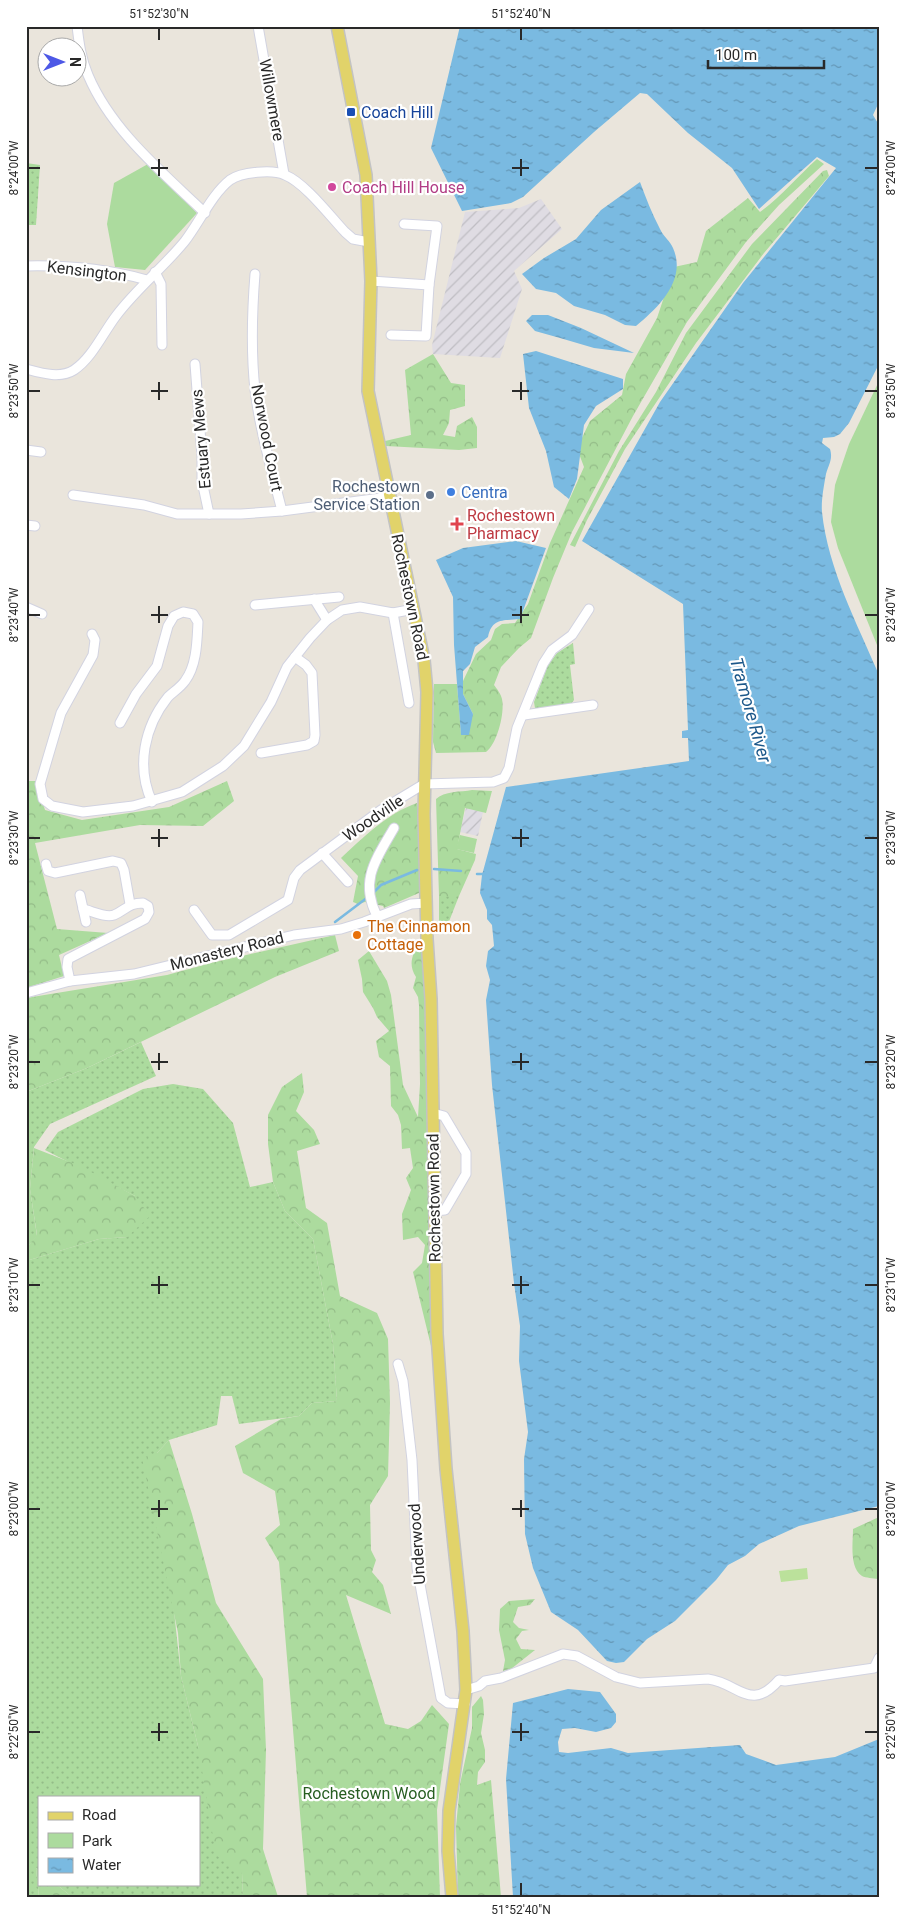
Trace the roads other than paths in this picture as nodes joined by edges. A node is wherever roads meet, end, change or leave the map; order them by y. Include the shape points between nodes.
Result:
1 (76, 26) edge
2 (258, 26) edge
3 (337, 26) edge
4 (284, 174) junction
5 (205, 213) junction
6 (404, 224) dead end
7 (369, 242) junction
8 (26, 266) edge
9 (155, 272) junction
10 (255, 274) dead end
11 (147, 280) junction
12 (371, 281) junction
13 (429, 285) junction
14 (391, 335) dead end
15 (162, 345) dead end
16 (195, 364) dead end
17 (26, 369) edge
18 (26, 450) edge
19 (41, 452) dead end
20 (73, 495) dead end
21 (389, 497) junction
22 (282, 511) junction
23 (209, 514) junction
24 (339, 597) dead end
25 (314, 599) junction
26 (255, 605) dead end
27 (26, 607) edge
28 (588, 609) dead end
29 (414, 610) junction
30 (393, 613) junction
31 (42, 614) dead end
32 (327, 620) junction
33 (92, 634) dead end
34 (295, 657) junction
35 (409, 703) dead end
36 (593, 705) dead end
37 (524, 715) junction
38 (120, 722) dead end
39 (261, 753) dead end
40 (424, 784) junction
41 (152, 802) junction
42 (394, 828) dead end
43 (322, 853) junction
44 (46, 864) dead end
45 (348, 882) dead end
46 (80, 895) dead end
47 (426, 903) junction
48 (130, 904) junction
49 (83, 909) junction
50 (194, 910) dead end
51 (377, 916) junction
52 (86, 922) dead end
53 (70, 981) junction
54 (26, 993) edge
55 (433, 1112) junction
56 (434, 1211) junction
57 (398, 1364) dead end
58 (879, 1658) edge
59 (466, 1690) junction
60 (465, 1704) junction
61 (452, 1897) edge

1 - 5 street via 79,49 88,75 106,107 124,132
2 - 4 street, Willowmere
3 - 7 main road, Rochestown Road via 366,175
4 - 5 street via 252,173 232,179 223,186
4 - 7 street via 300,184 353,239
5 - 9 street
6 - 13 street via 438,226
7 - 12 main road, Rochestown Road
8 - 11 street, Kensington via 89,268
9 - 11 street
9 - 15 street via 161,284
10 - 22 street, Norwood Court via 255,388
11 - 17 street via 74,370 55,375
12 - 13 street
12 - 21 main road, Rochestown Road via 368,392
13 - 14 street via 426,336
16 - 23 street, Estuary Mews via 202,481
18 - 19 street
20 - 23 street, Norwood Court via 144,504 177,514
21 - 22 street, Norwood Court
21 - 29 main road, Rochestown Road
22 - 23 street, Norwood Court
24 - 25 street
25 - 26 street
25 - 32 street
27 - 31 street
28 - 37 street via 572,636 555,647 547,657
29 - 30 street
29 - 40 main road, Rochestown Road via 427,692
30 - 32 street via 360,607 342,610
30 - 35 street
32 - 34 street
33 - 41 street via 93,655 61,713 40,784 43,799 52,806 83,812
34 - 39 street via 312,673 314,741
34 - 41 street via 244,746 223,766 182,792
36 - 37 street
37 - 40 street via 517,728 508,774 502,780
38 - 41 street via 156,666 174,616 183,612 193,614 198,622 194,661 185,681 158,712 144,750 144,775
40 - 43 street, Woodville via 381,810
40 - 47 main road, Rochestown Road
42 - 51 street via 372,866 370,902
43 - 45 street
43 - 50 street, Woodville via 294,878 288,900 229,934 212,935
44 - 48 street via 48,871 54,873 113,861 120,863
46 - 49 street
47 - 51 street, Monastery Road via 411,904
47 - 55 main road, Rochestown Road
48 - 49 street via 114,915 106,916
48 - 53 street via 148,906 145,919 68,959
49 - 52 street
51 - 53 street, Monastery Road via 341,929 294,935 134,974
53 - 54 street, Monastery Road
55 - 56 main road, Rochestown Road
55 - 56 street via 444,1116 466,1153 466,1174 445,1210
56 - 59 main road, Rochestown Road via 437,1334
57 - 60 street, Underwood via 412,1460 420,1592 442,1698 448,1703
58 - 59 street via 874,1668 780,1680 771,1689 757,1695 744,1695 717,1680 630,1682 577,1656 563,1654
59 - 60 main road, Rochestown Road
60 - 61 main road via 449,1811

